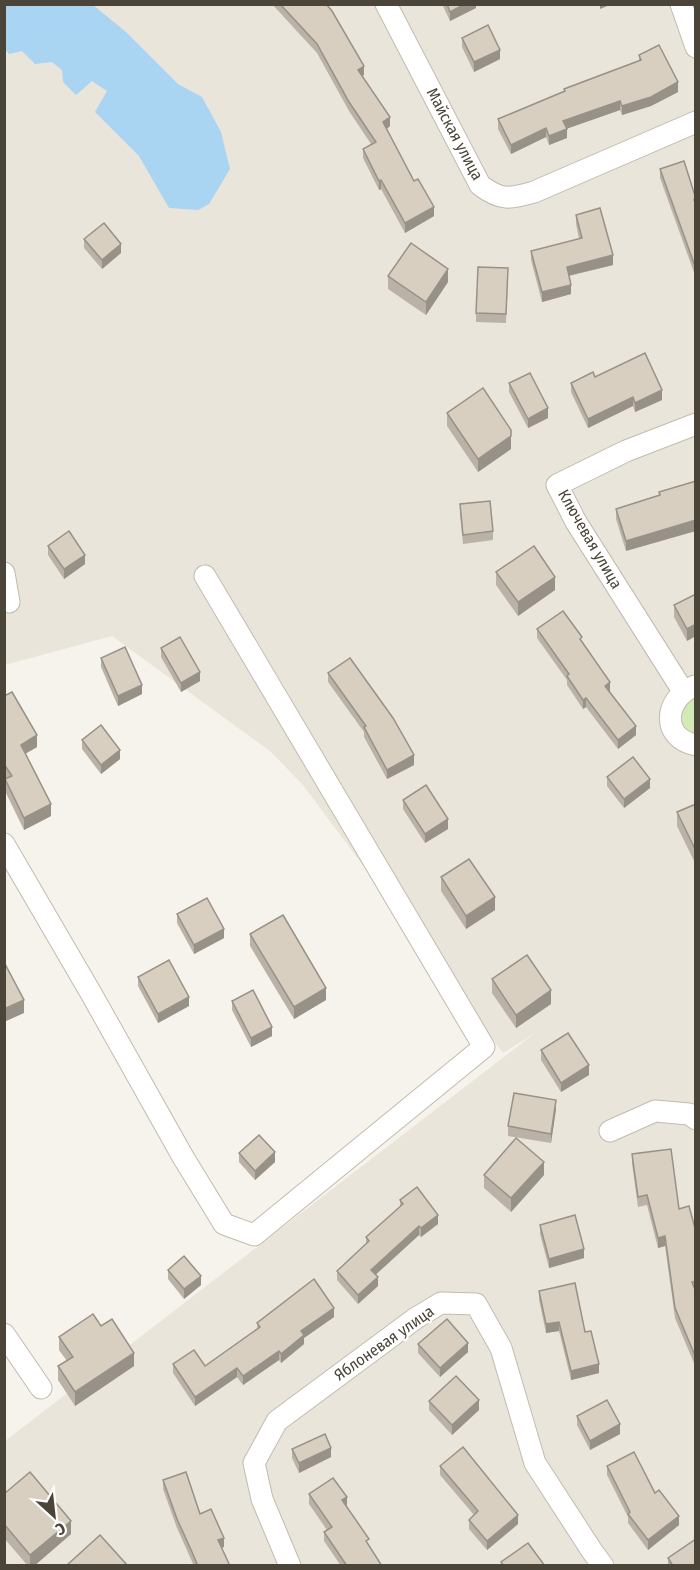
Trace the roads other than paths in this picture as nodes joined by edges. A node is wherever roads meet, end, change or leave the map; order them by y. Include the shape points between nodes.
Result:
1 (386, 4) edge
2 (681, 4) edge
3 (696, 47) edge
4 (696, 122) edge
5 (696, 424) edge
6 (4, 573) edge
7 (206, 576) dead end
8 (9, 602) dead end
9 (690, 689) edge
10 (696, 745) edge
11 (4, 844) edge
12 (696, 1119) edge
13 (610, 1131) dead end
14 (4, 1334) edge
15 (41, 1388) dead end
16 (290, 1566) edge
17 (603, 1566) edge

1 - 4 street, Майская улица via 480,185 495,196 513,198 534,192
2 - 3 street
5 - 9 street, Ключевая улица via 626,451 557,485 576,522
6 - 8 street
7 - 11 street via 484,1047 254,1235 224,1224
9 - 10 street via 675,699 670,721 682,740
12 - 13 street via 689,1114 655,1111
14 - 15 street
16 - 17 street, Яблоневая улица via 262,1500 254,1463 277,1421 441,1303 476,1304 501,1348 535,1463

